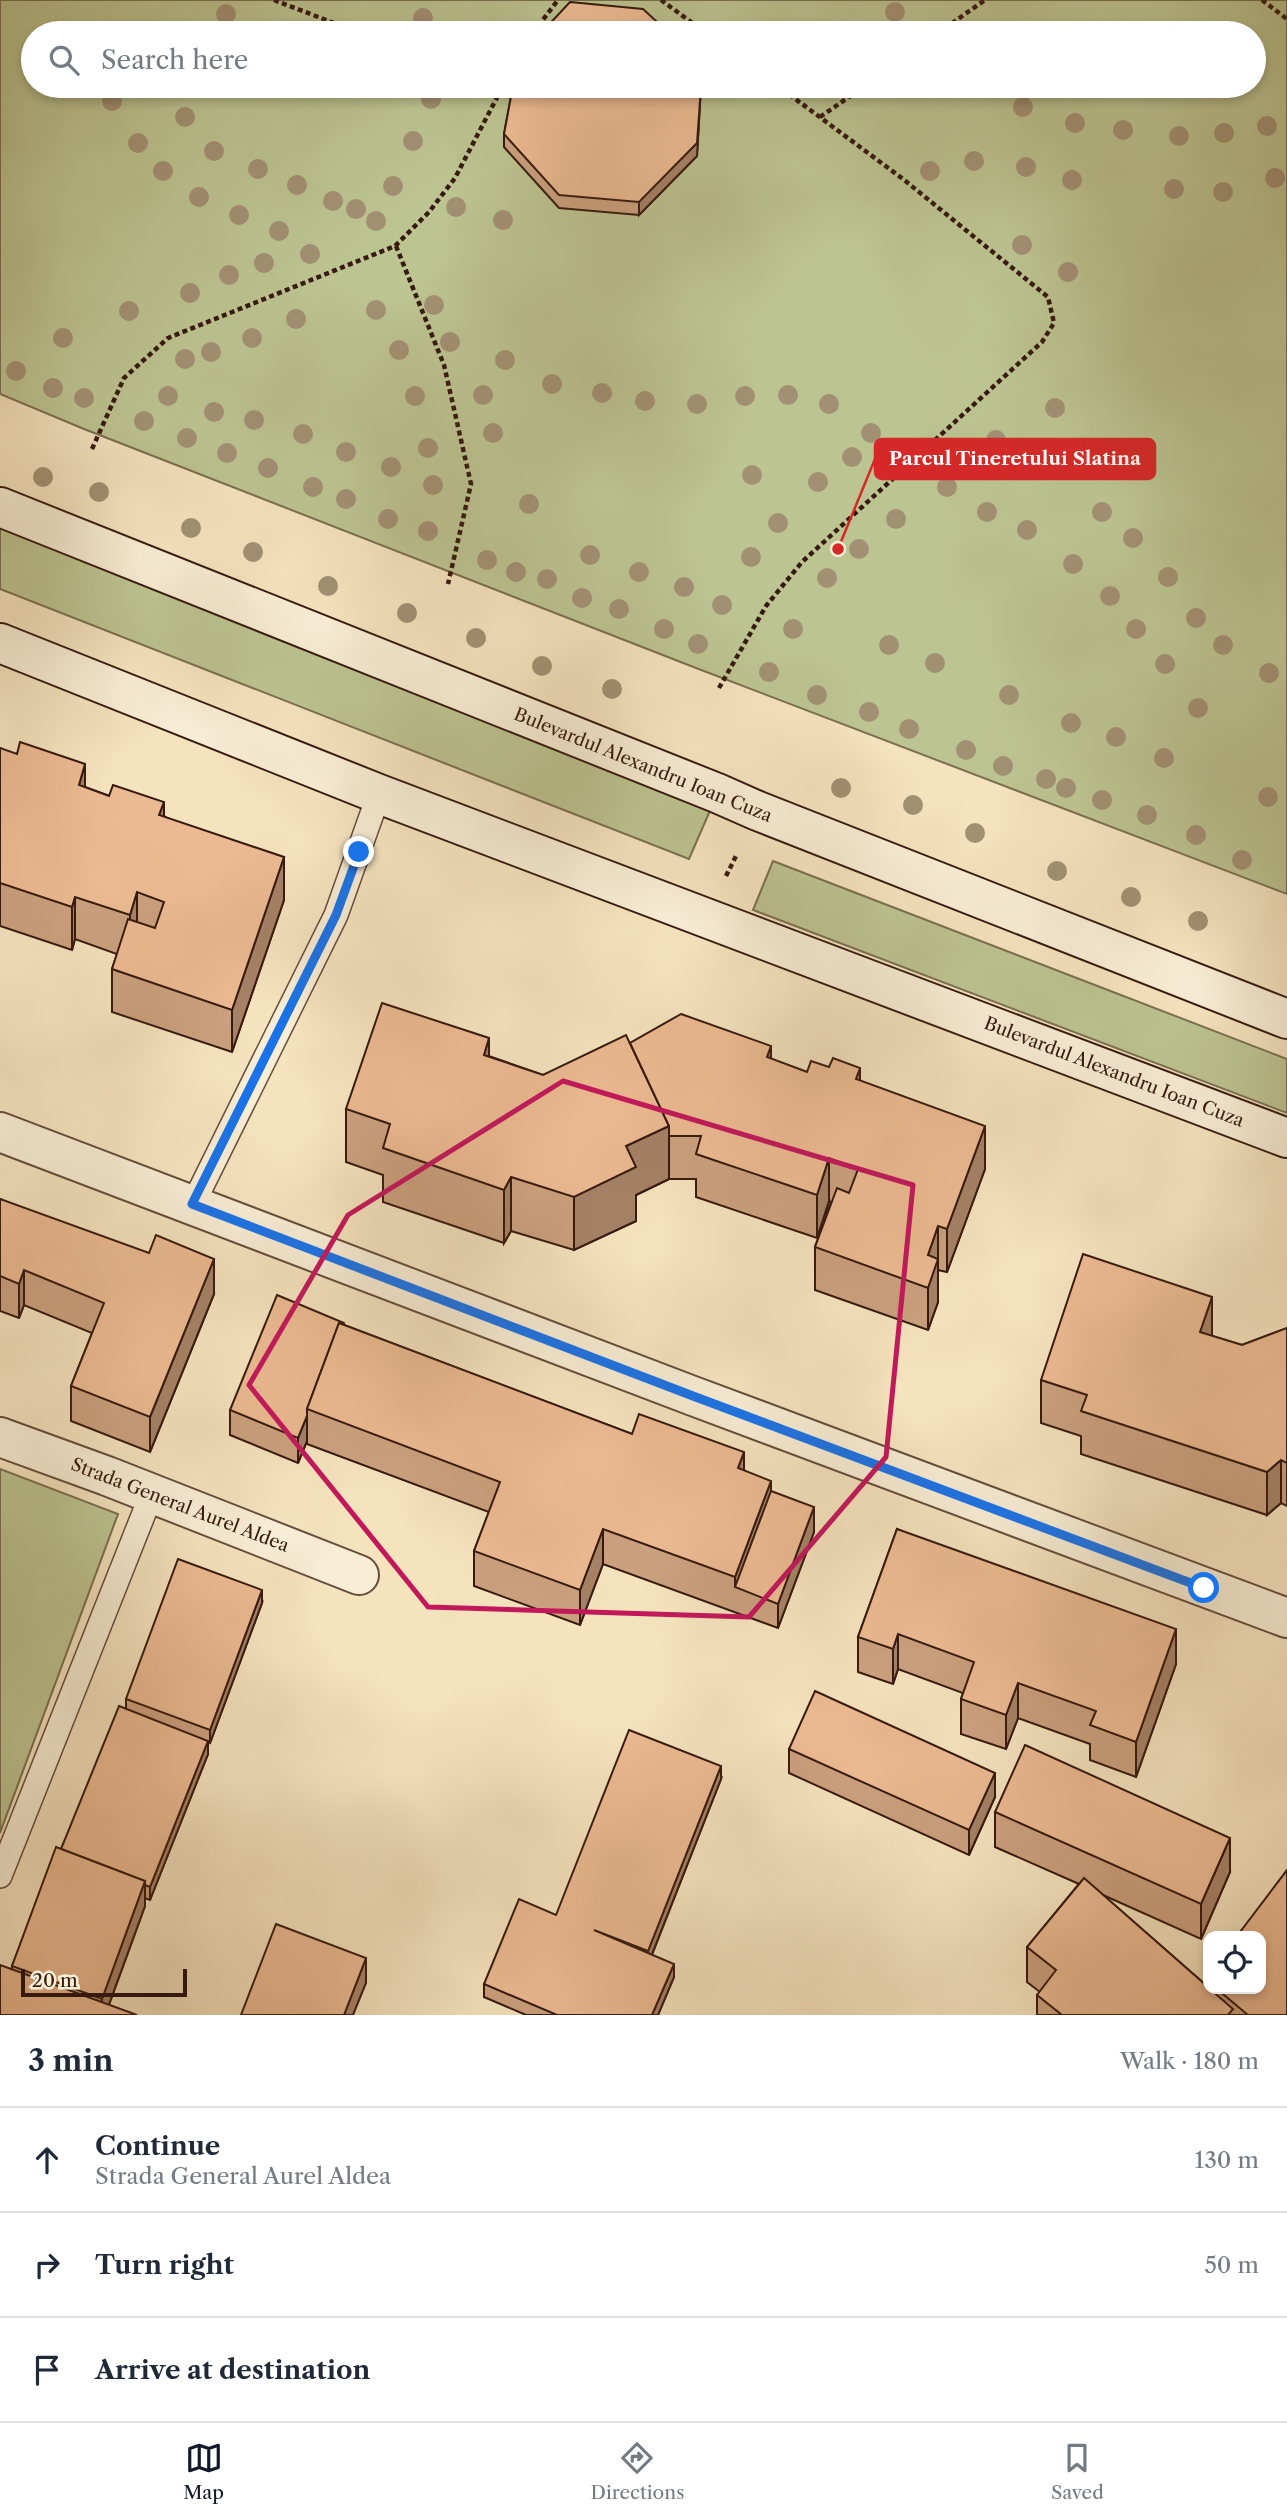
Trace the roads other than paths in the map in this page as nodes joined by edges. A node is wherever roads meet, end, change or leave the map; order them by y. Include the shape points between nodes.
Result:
1 (0, 508) edge
2 (0, 643) edge
3 (379, 794) junction
4 (1287, 1020) edge
5 (0, 1132) edge
6 (1287, 1138) edge
7 (192, 1204) junction
8 (0, 1437) edge
9 (152, 1493) junction
10 (359, 1575) dead end
11 (1287, 1618) edge
12 (0, 1876) edge

1 - 4 main road, Bulevardul Alexandru Ioan Cuza
2 - 3 main road, Bulevardul Alexandru Ioan Cuza
3 - 6 main road, Bulevardul Alexandru Ioan Cuza
3 - 7 lane via 336,915
5 - 7 main road
7 - 11 main road
8 - 9 main road, Strada General Aurel Aldea
9 - 10 main road, Strada General Aurel Aldea
9 - 12 lane

